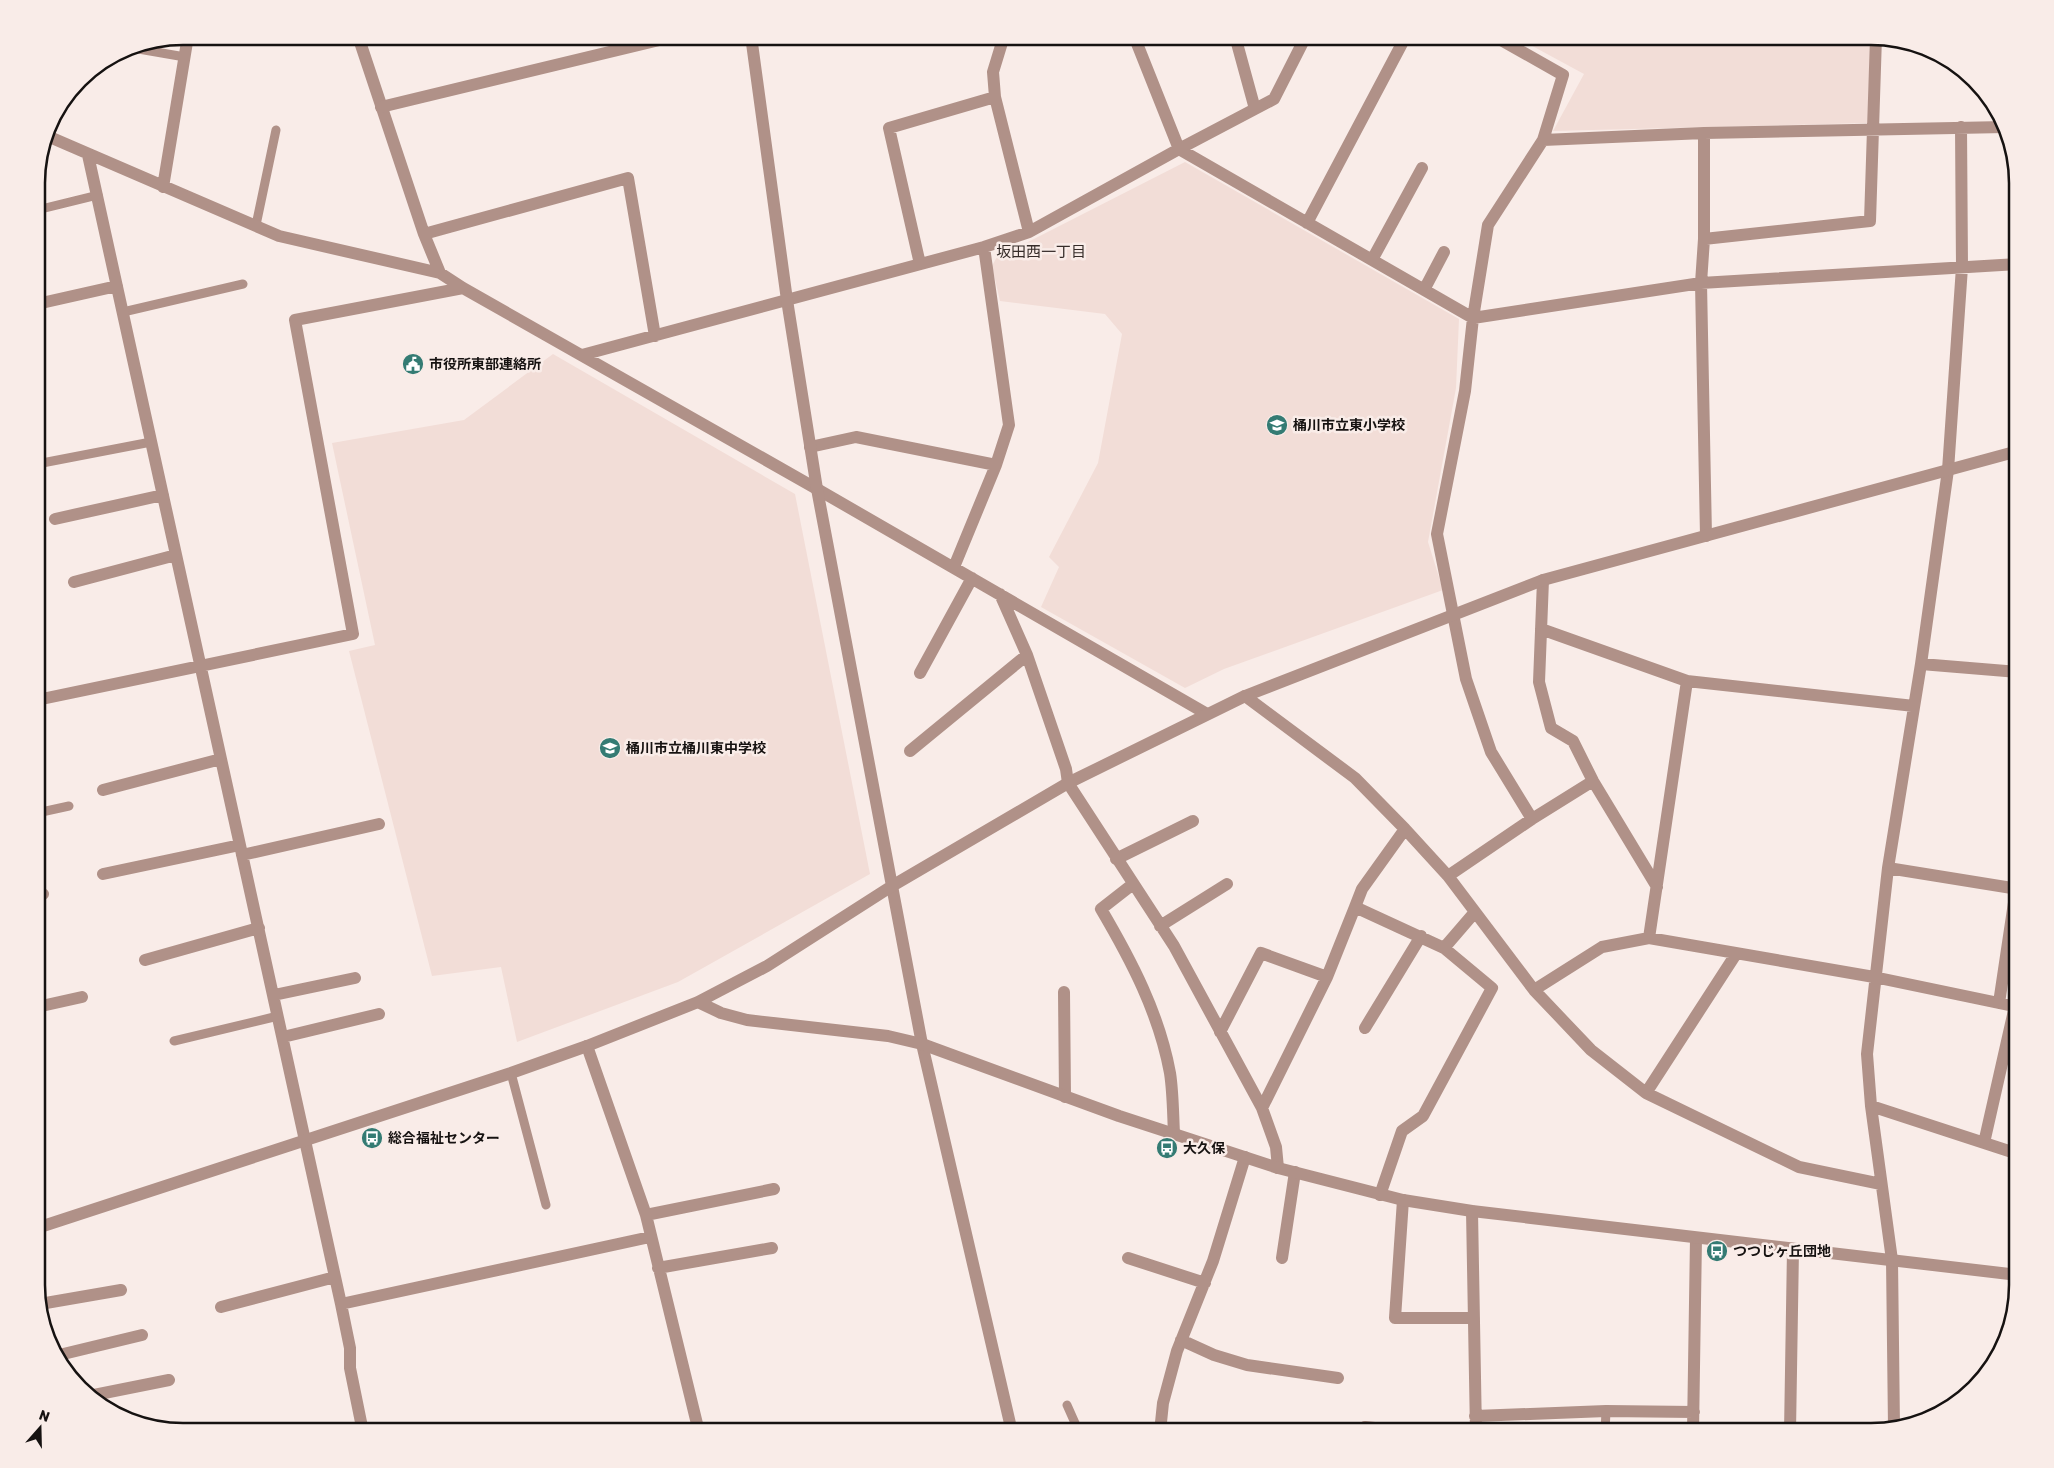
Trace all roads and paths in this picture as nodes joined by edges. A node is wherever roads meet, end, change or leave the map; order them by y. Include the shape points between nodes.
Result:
1 (187, 45) edge
2 (361, 45) edge
3 (638, 45) edge
4 (752, 45) edge
5 (1001, 45) edge
6 (1138, 45) edge
7 (1237, 45) edge
8 (1301, 45) edge
9 (1401, 45) edge
10 (1510, 45) edge
11 (1876, 45) edge
12 (147, 50) edge
13 (185, 56) junction
14 (995, 97) junction
15 (382, 106) junction
16 (1255, 109) junction
17 (1961, 127) junction
18 (1997, 127) edge
19 (276, 130) dead end
20 (1873, 130) junction
21 (1704, 133) junction
22 (53, 138) edge
23 (1543, 140) junction
24 (1178, 149) junction
25 (88, 155) junction
26 (1422, 168) dead end
27 (163, 187) junction
28 (98, 195) junction
29 (45, 208) edge
30 (1307, 223) junction
31 (256, 225) junction
32 (1029, 232) junction
33 (424, 234) junction
34 (1704, 239) junction
35 (984, 247) junction
36 (1444, 252) dead end
37 (1372, 260) junction
38 (920, 264) junction
39 (2009, 264) edge
40 (1962, 267) junction
41 (440, 273) junction
42 (1701, 283) junction
43 (243, 284) dead end
44 (117, 286) junction
45 (463, 288) junction
46 (1424, 290) junction
47 (787, 300) junction
48 (45, 302) edge
49 (123, 312) junction
50 (1473, 318) junction
51 (655, 336) junction
52 (582, 355) junction
53 (151, 442) junction
54 (810, 447) junction
55 (2009, 453) edge
56 (45, 462) edge
57 (996, 465) junction
58 (1948, 470) junction
59 (817, 488) junction
60 (163, 495) junction
61 (55, 519) dead end
62 (1706, 536) junction
63 (176, 555) junction
64 (954, 567) junction
65 (972, 578) junction
66 (1543, 580) junction
67 (74, 582) dead end
68 (1000, 594) junction
69 (1454, 614) junction
70 (1541, 630) junction
71 (1027, 655) junction
72 (200, 664) junction
73 (1921, 664) junction
74 (2009, 671) edge
75 (920, 673) dead end
76 (1687, 681) junction
77 (1245, 696) junction
78 (45, 698) edge
79 (1914, 706) junction
80 (1208, 714) junction
81 (910, 751) dead end
82 (221, 759) junction
83 (1593, 781) junction
84 (1068, 783) junction
85 (103, 790) dead end
86 (69, 806) dead end
87 (45, 810) edge
88 (1532, 819) junction
89 (1193, 821) dead end
90 (379, 824) dead end
91 (1405, 829) junction
92 (241, 850) junction
93 (1116, 859) junction
94 (1888, 868) junction
95 (103, 874) dead end
96 (1448, 876) junction
97 (1133, 884) junction
98 (1227, 884) dead end
99 (892, 886) junction
100 (1657, 887) junction
101 (2009, 888) edge
102 (1355, 907) junction
103 (1475, 912) junction
104 (1160, 926) junction
105 (259, 928) junction
106 (1421, 936) junction
107 (1649, 938) junction
108 (2009, 940) edge
109 (1444, 948) junction
110 (1736, 954) junction
111 (145, 960) dead end
112 (1327, 977) junction
113 (1874, 977) junction
114 (355, 978) dead end
115 (1534, 990) junction
116 (1064, 992) dead end
117 (274, 996) junction
118 (82, 997) dead end
119 (698, 1002) junction
120 (1999, 1003) junction
121 (45, 1005) edge
122 (2009, 1005) edge
123 (379, 1014) dead end
124 (278, 1016) junction
125 (1365, 1028) dead end
126 (1220, 1032) junction
127 (283, 1037) junction
128 (2009, 1037) edge
129 (174, 1041) dead end
130 (922, 1044) junction
131 (587, 1046) junction
132 (510, 1073) junction
133 (1646, 1092) junction
134 (1065, 1097) junction
135 (1871, 1106) junction
136 (1262, 1108) junction
137 (1174, 1134) junction
138 (305, 1140) junction
139 (1984, 1143) junction
140 (2009, 1151) edge
141 (1245, 1157) junction
142 (1278, 1168) junction
143 (1295, 1172) junction
144 (1881, 1184) junction
145 (774, 1189) dead end
146 (1380, 1195) junction
147 (1403, 1200) junction
148 (546, 1205) dead end
149 (1472, 1212) junction
150 (646, 1216) junction
151 (45, 1225) edge
152 (650, 1237) junction
153 (1696, 1238) junction
154 (772, 1248) dead end
155 (1793, 1249) junction
156 (1128, 1258) dead end
157 (1282, 1258) dead end
158 (1892, 1260) junction
159 (658, 1268) junction
160 (2009, 1275) edge
161 (336, 1277) junction
162 (1205, 1283) junction
163 (121, 1290) dead end
164 (46, 1303) edge
165 (341, 1304) junction
166 (221, 1307) dead end
167 (1474, 1318) junction
168 (142, 1335) dead end
169 (1182, 1340) junction
170 (63, 1354) edge
171 (1338, 1378) dead end
172 (169, 1380) dead end
173 (98, 1394) edge
174 (1067, 1405) dead end
175 (1606, 1411) junction
176 (1694, 1412) junction
177 (1476, 1416) junction
178 (1894, 1421) edge
179 (361, 1423) edge
180 (697, 1423) edge
181 (1010, 1423) edge
182 (1075, 1423) edge
183 (1161, 1423) edge
184 (1476, 1423) edge
185 (1605, 1423) edge
186 (1693, 1423) edge
187 (1790, 1423) edge

1 - 13 street
2 - 15 street
3 - 15 street
4 - 47 street
5 - 14 street via 993,72
6 - 24 street
7 - 16 street
8 - 16 street via 1274,99
9 - 30 street
10 - 23 street via 1563,75
11 - 20 street
12 - 13 lane
13 - 27 street
14 - 32 street
14 - 38 street via 889,128
15 - 33 street
16 - 24 street
17 - 18 street
17 - 20 street
17 - 40 street
19 - 31 lane
20 - 21 street
20 - 34 street via 1870,221
21 - 23 street
21 - 34 street
22 - 25 street
23 - 50 street via 1488,225
24 - 30 street
24 - 32 street
25 - 27 street
25 - 28 street
26 - 37 street
27 - 31 street
28 - 29 lane
28 - 44 street
30 - 37 street
31 - 41 street via 279,236
32 - 35 street
33 - 41 street
33 - 51 street via 628,178
34 - 42 street
35 - 38 street
35 - 57 street via 1009,426
36 - 46 street
37 - 46 street
38 - 47 street
39 - 40 street
40 - 42 street
40 - 58 street
41 - 45 street
42 - 50 street
42 - 62 street
43 - 49 lane
44 - 48 street
44 - 49 street
45 - 52 street
45 - 72 street via 295,320 353,634
46 - 50 street
47 - 51 street
47 - 54 street
49 - 53 street
50 - 69 street via 1465,391 1437,534
51 - 52 street
52 - 59 street
53 - 56 lane
53 - 60 street
54 - 57 street via 856,437
54 - 59 street
55 - 58 street
57 - 64 street
58 - 62 street
58 - 73 street
59 - 64 street
59 - 99 street
60 - 61 street
60 - 63 street
62 - 66 street
63 - 67 street
63 - 72 street
64 - 65 street
65 - 68 street
65 - 75 street
66 - 69 street
66 - 70 street
68 - 71 street
68 - 80 street
69 - 77 street
69 - 88 street via 1466,679 1491,752
70 - 76 street
70 - 83 street via 1539,682 1551,728 1574,741
71 - 81 street
71 - 84 street
72 - 78 street
72 - 82 street
73 - 74 street
73 - 79 street
76 - 79 street
76 - 100 street
77 - 80 street
77 - 91 street via 1355,778
79 - 94 street
80 - 84 street
82 - 85 street
82 - 92 street
83 - 88 street
83 - 100 street
84 - 93 street
84 - 99 street
86 - 87 lane
88 - 96 street
89 - 93 street
90 - 92 street
91 - 96 street
91 - 102 street via 1362,890
92 - 95 street
92 - 105 street
93 - 97 street
94 - 101 street
94 - 113 street
96 - 103 street
97 - 104 street
97 - 137 street via 1101,909 1128,954 1152,1007 1170,1073
98 - 104 street
99 - 119 street via 767,966
99 - 130 street
100 - 107 street
102 - 106 street
102 - 112 street
103 - 109 street
103 - 115 street
104 - 126 street
105 - 111 street
105 - 117 street
106 - 109 street
106 - 125 street
107 - 110 street
107 - 115 street via 1602,947
108 - 120 street
109 - 146 street via 1492,988 1423,1116 1402,1131
110 - 113 street
110 - 133 street
112 - 126 street via 1261,954
112 - 136 street
113 - 120 street
113 - 135 street via 1867,1054
114 - 117 street
115 - 133 street via 1591,1050
116 - 134 street
117 - 124 street
118 - 121 street
119 - 130 street via 721,1013 748,1020 880,1035
119 - 131 street
120 - 122 street
123 - 127 street
124 - 127 street
124 - 129 lane
126 - 136 street
127 - 138 street
128 - 139 street
130 - 134 street
130 - 181 street
131 - 132 street
131 - 150 street
132 - 138 street
132 - 148 lane
133 - 144 street via 1799,1167
134 - 137 street
135 - 139 street
135 - 144 street
136 - 142 street via 1276,1147
137 - 141 street
138 - 151 street
138 - 161 street
139 - 140 street
141 - 142 street
141 - 162 street
142 - 143 street
143 - 146 street
143 - 157 street
144 - 158 street
145 - 150 street
146 - 147 street
147 - 149 street
147 - 167 street via 1395,1318
149 - 153 street
149 - 167 street
150 - 152 street
152 - 159 street
152 - 165 street
153 - 155 street
153 - 176 street
154 - 159 street
155 - 158 street
155 - 187 street
156 - 162 street
158 - 160 street
158 - 178 street
159 - 180 street
161 - 165 street
161 - 166 street
162 - 169 street
163 - 164 street
165 - 179 street
167 - 177 street
168 - 170 street
169 - 171 street via 1214,1356 1247,1365
169 - 183 street via 1163,1403
172 - 173 street
174 - 182 lane
175 - 176 street
175 - 177 street
175 - 185 lane
176 - 186 street
177 - 184 street

